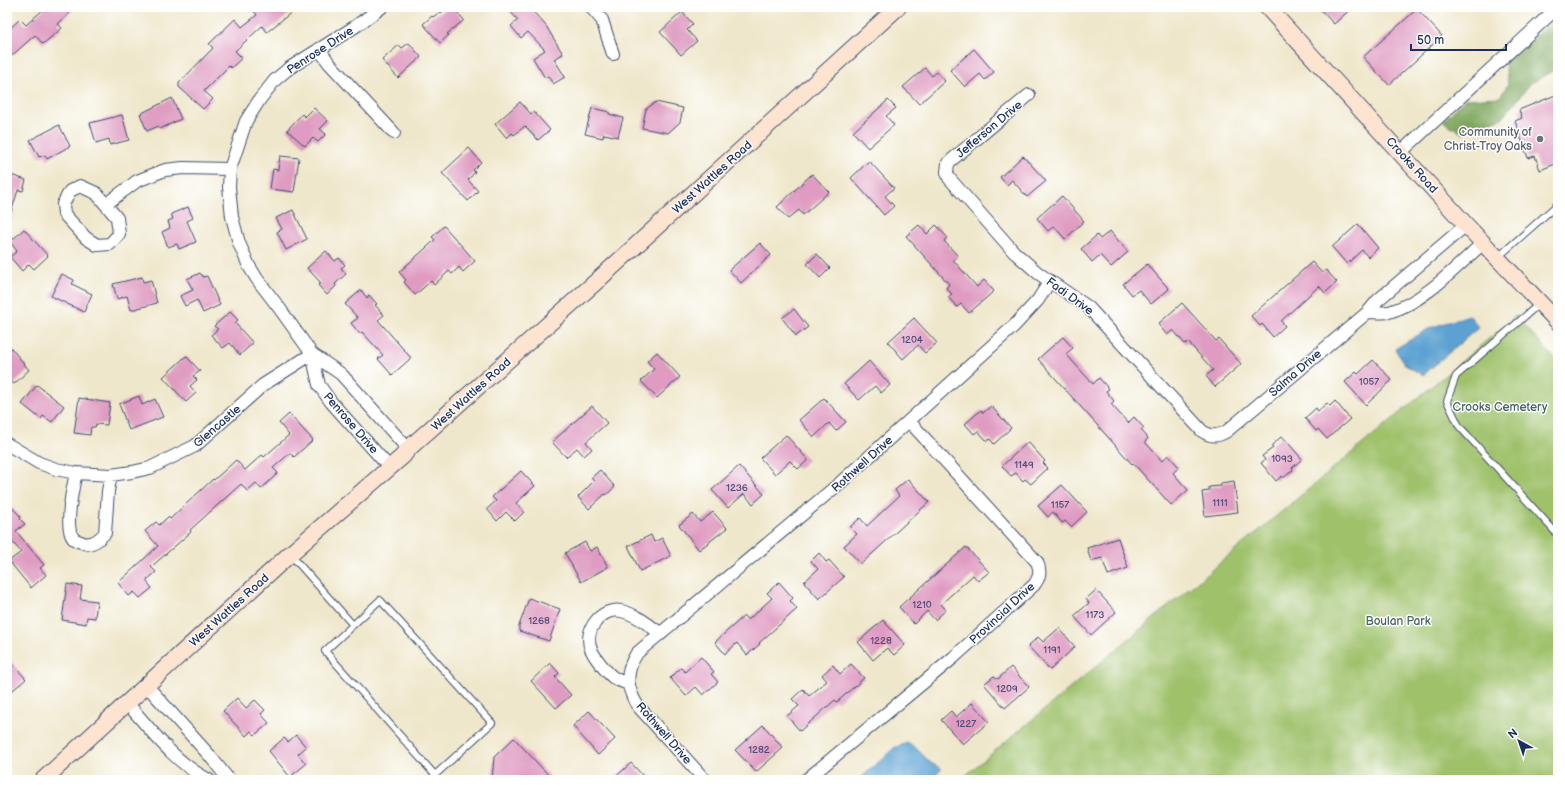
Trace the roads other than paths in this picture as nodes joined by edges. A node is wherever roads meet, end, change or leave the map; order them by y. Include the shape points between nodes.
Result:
1 (382, 7) edge
2 (591, 7) edge
3 (898, 7) edge
4 (1267, 7) edge
5 (1558, 7) edge
6 (319, 49) junction
7 (613, 54) dead end
8 (1029, 95) dead end
9 (394, 133) dead end
10 (1401, 152) junction
11 (948, 163) joint
12 (230, 169) junction
13 (106, 204) junction
14 (1558, 204) edge
15 (1466, 225) junction
16 (1483, 243) junction
17 (1497, 258) junction
18 (1050, 281) junction
19 (1540, 303) junction
20 (1368, 312) junction
21 (1558, 322) edge
22 (312, 354) junction
23 (909, 421) junction
24 (1221, 434) joint
25 (7, 444) edge
26 (408, 449) junction
27 (389, 467) junction
28 (76, 473) junction
29 (112, 475) junction
30 (1558, 535) edge
31 (290, 554) junction
32 (353, 625) junction
33 (661, 634) junction
34 (628, 684) junction
35 (147, 686) junction
36 (127, 703) junction
37 (43, 780) edge
38 (209, 780) edge
39 (229, 780) edge
40 (705, 780) edge
41 (806, 780) edge

1 - 6 street, Penrose Drive
2 - 7 street via 602,20
3 - 26 street, West Wattles Road
4 - 10 street, Crooks Road
5 - 10 street
6 - 9 street
6 - 12 street, Penrose Drive via 275,80 260,99 246,120
8 - 11 street, Jefferson Drive
10 - 15 street, Crooks Road
11 - 18 street, Fadi Drive via 947,172 953,184 1014,252
12 - 13 street via 165,170 137,180
12 - 22 street, Penrose Drive via 232,217 249,266
13 - 13 street via 96,193 80,186 70,191 63,204 64,214 86,238 97,245 110,244 119,234 117,218
14 - 17 lane
15 - 16 street, Crooks Road
15 - 20 street, Salma Drive via 1378,300
16 - 17 street, Crooks Road
16 - 20 street via 1425,294 1411,303 1388,312
17 - 19 street, Crooks Road
18 - 23 street, Rothwell Drive via 1038,300 1015,325
18 - 24 street, Fadi Drive via 1088,307 1202,431 1208,435
19 - 21 street, Crooks Road
19 - 30 lane via 1456,376 1447,401 1459,426
20 - 24 street, Salma Drive
22 - 26 street, Penrose Drive via 341,374
22 - 27 street, Penrose Drive via 319,385
22 - 29 street, Glencastle via 263,385 195,446 150,468
23 - 33 street, Rothwell Drive
23 - 41 street, Provincial Drive via 1037,562 1040,575 1034,585 953,658
25 - 28 street, Glencastle via 39,462
26 - 27 street, West Wattles Road
27 - 31 street, West Wattles Road
28 - 29 street, Glencastle
28 - 29 street via 68,528 73,538 83,544 96,543 105,533 108,491
31 - 32 lane
31 - 35 street, West Wattles Road
32 - 32 lane via 325,651 435,775 492,723 380,600
33 - 34 street, Rothwell Drive via 638,653 630,667
33 - 34 street via 631,614 619,610 608,612 592,627 589,644 596,658 613,677
34 - 40 street, Rothwell Drive via 637,705
35 - 36 street, West Wattles Road
35 - 39 street
36 - 37 street, West Wattles Road
36 - 38 street via 178,759 194,773

